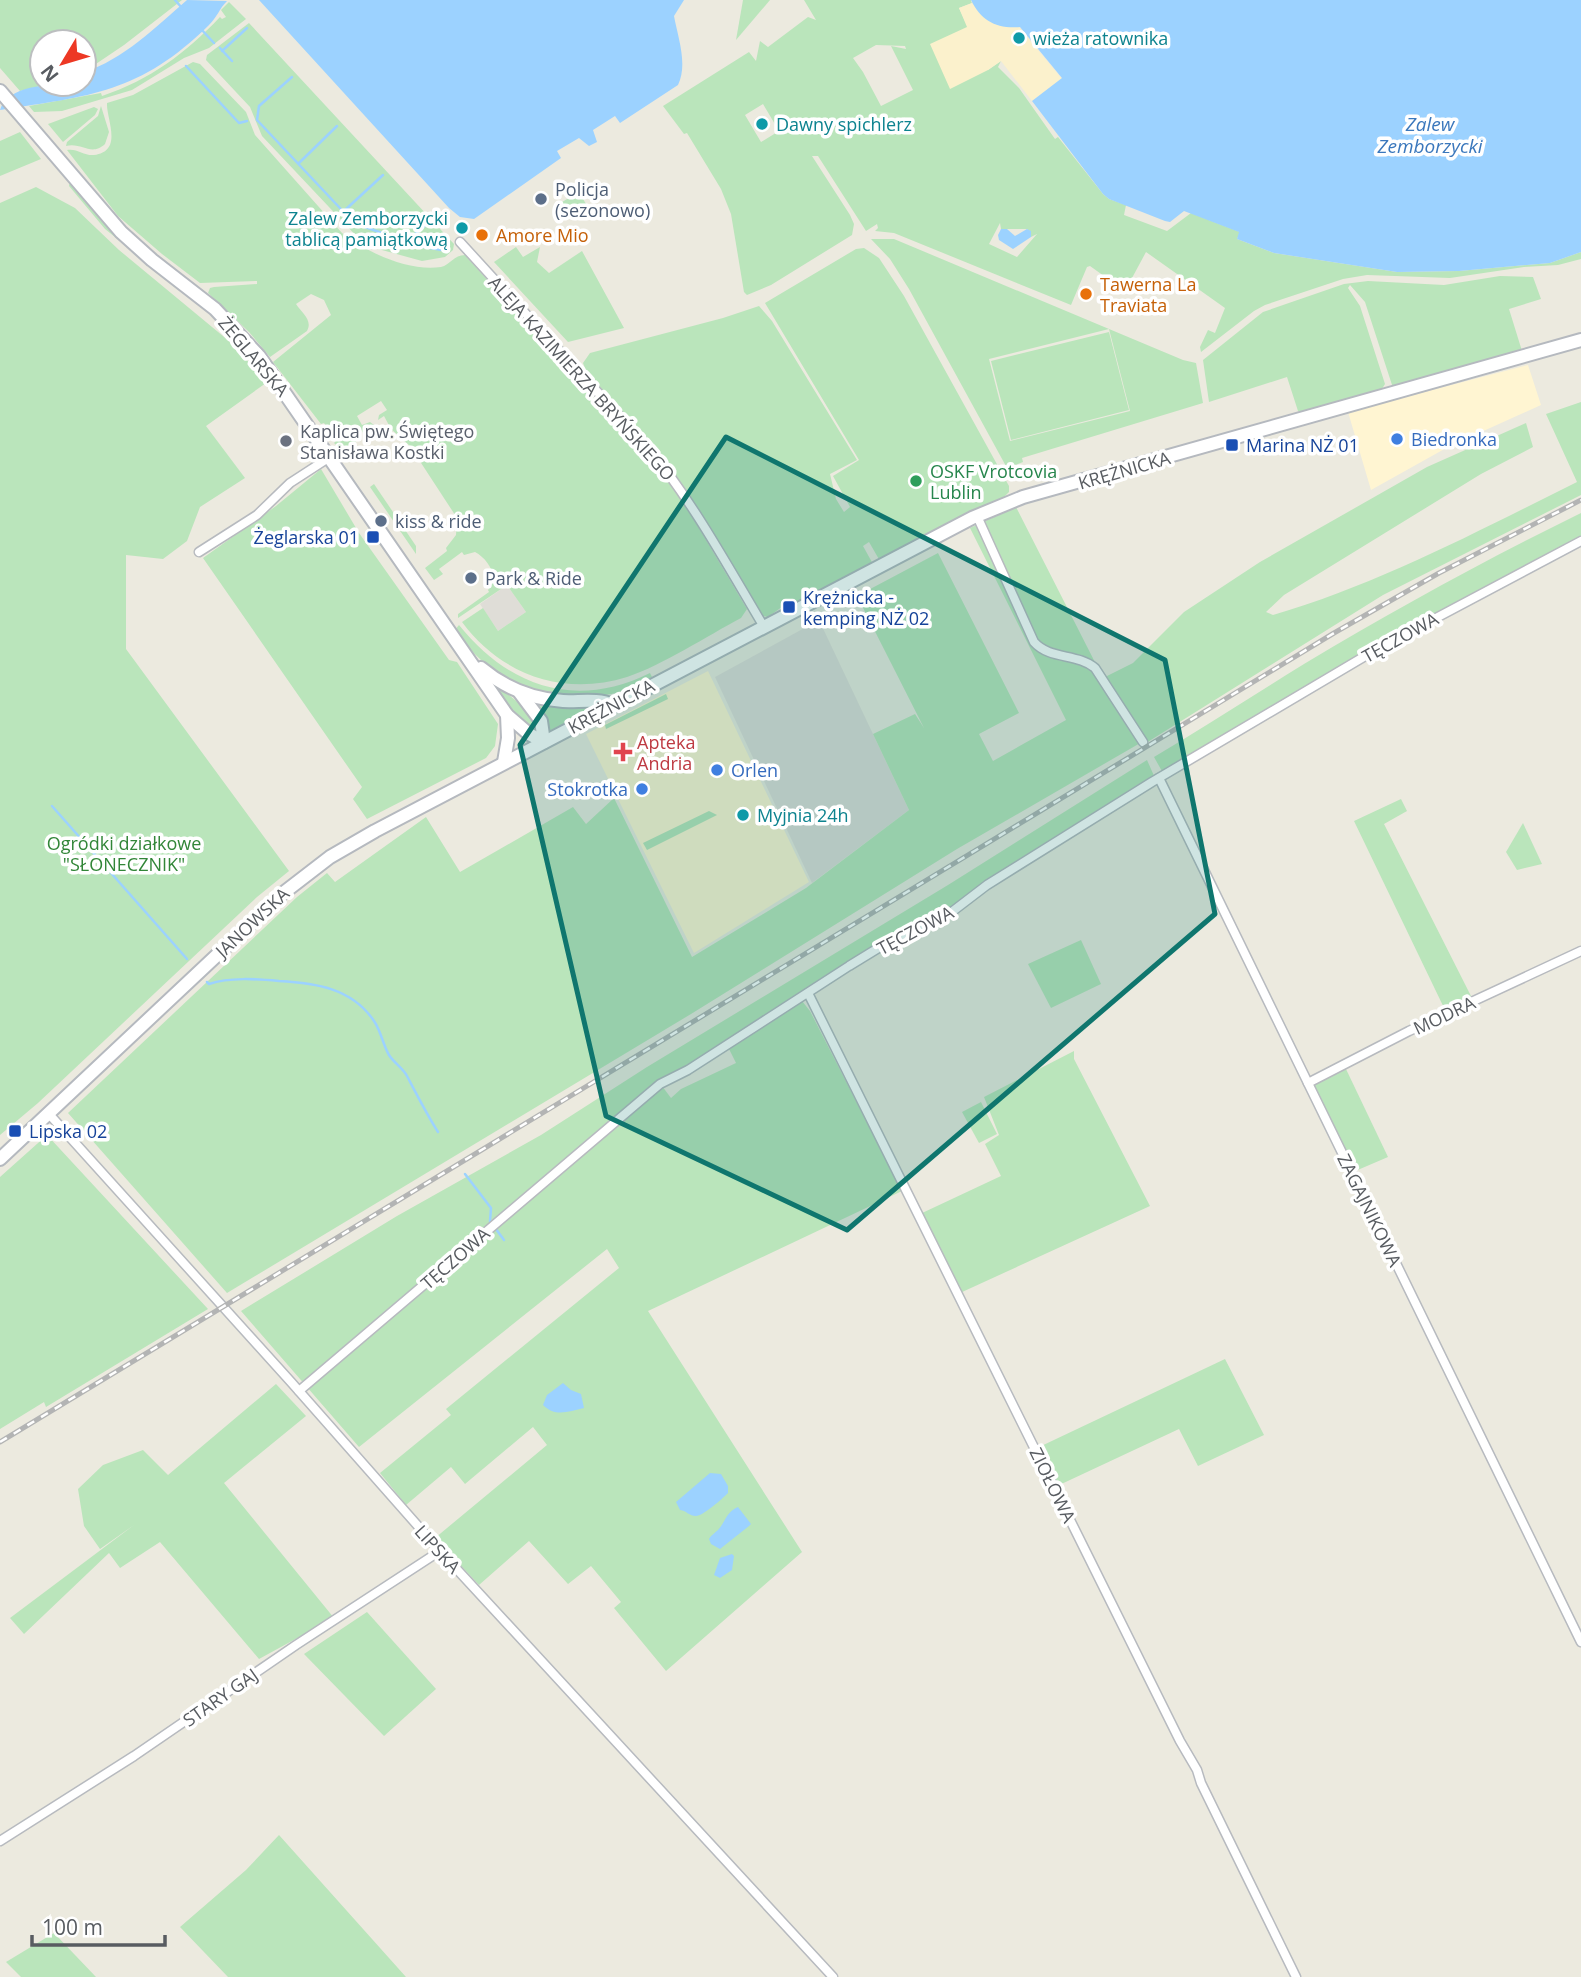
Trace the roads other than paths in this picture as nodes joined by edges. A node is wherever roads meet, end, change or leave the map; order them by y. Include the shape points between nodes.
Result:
1 (0, 91) edge
2 (460, 242) dead end
3 (1581, 340) edge
4 (330, 457) junction
5 (977, 516) junction
6 (1581, 541) edge
7 (199, 552) dead end
8 (764, 626) junction
9 (468, 655) junction
10 (519, 692) junction
11 (613, 705) junction
12 (507, 715) junction
13 (544, 741) junction
14 (1143, 742) dead end
15 (504, 762) junction
16 (1159, 778) junction
17 (1581, 951) edge
18 (807, 993) junction
19 (1308, 1083) junction
20 (49, 1114) junction
21 (0, 1159) edge
22 (299, 1391) junction
23 (440, 1551) junction
24 (1581, 1642) edge
25 (0, 1841) edge
26 (833, 1977) edge
27 (1296, 1977) edge

1 - 4 street, ŻEGLARSKA via 125,236 240,334
2 - 8 street, ALEJA KAZIMIERZA BRYŃSKIEGO via 670,474
3 - 5 street, KRĘŻNICKA via 1023,497
4 - 7 street via 290,483 257,515
4 - 9 street, ŻEGLARSKA
5 - 8 street, KRĘŻNICKA
5 - 14 street via 1034,642 1041,650 1087,661 1095,668
6 - 16 street, TĘCZOWA via 1397,637
8 - 11 street, KRĘŻNICKA
9 - 10 street, ŻEGLARSKA
9 - 12 street, ŻEGLARSKA
10 - 11 street, ŻEGLARSKA
10 - 13 street, ŻEGLARSKA via 541,721
11 - 13 street, KRĘŻNICKA
12 - 13 street, ŻEGLARSKA
12 - 15 street
13 - 15 street, JANOWSKA
15 - 20 street, JANOWSKA via 363,837 301,877
16 - 18 street, TĘCZOWA via 953,911 880,947
16 - 19 street, ZAGAJNIKOWA
17 - 19 street, MODRA
18 - 22 street, TĘCZOWA via 660,1084
18 - 27 street, ZIOŁOWA
19 - 24 street, ZAGAJNIKOWA
20 - 21 street, JANOWSKA
20 - 22 street, LIPSKA
22 - 23 street, LIPSKA
23 - 25 street, STARY GAJ
23 - 26 street, LIPSKA

